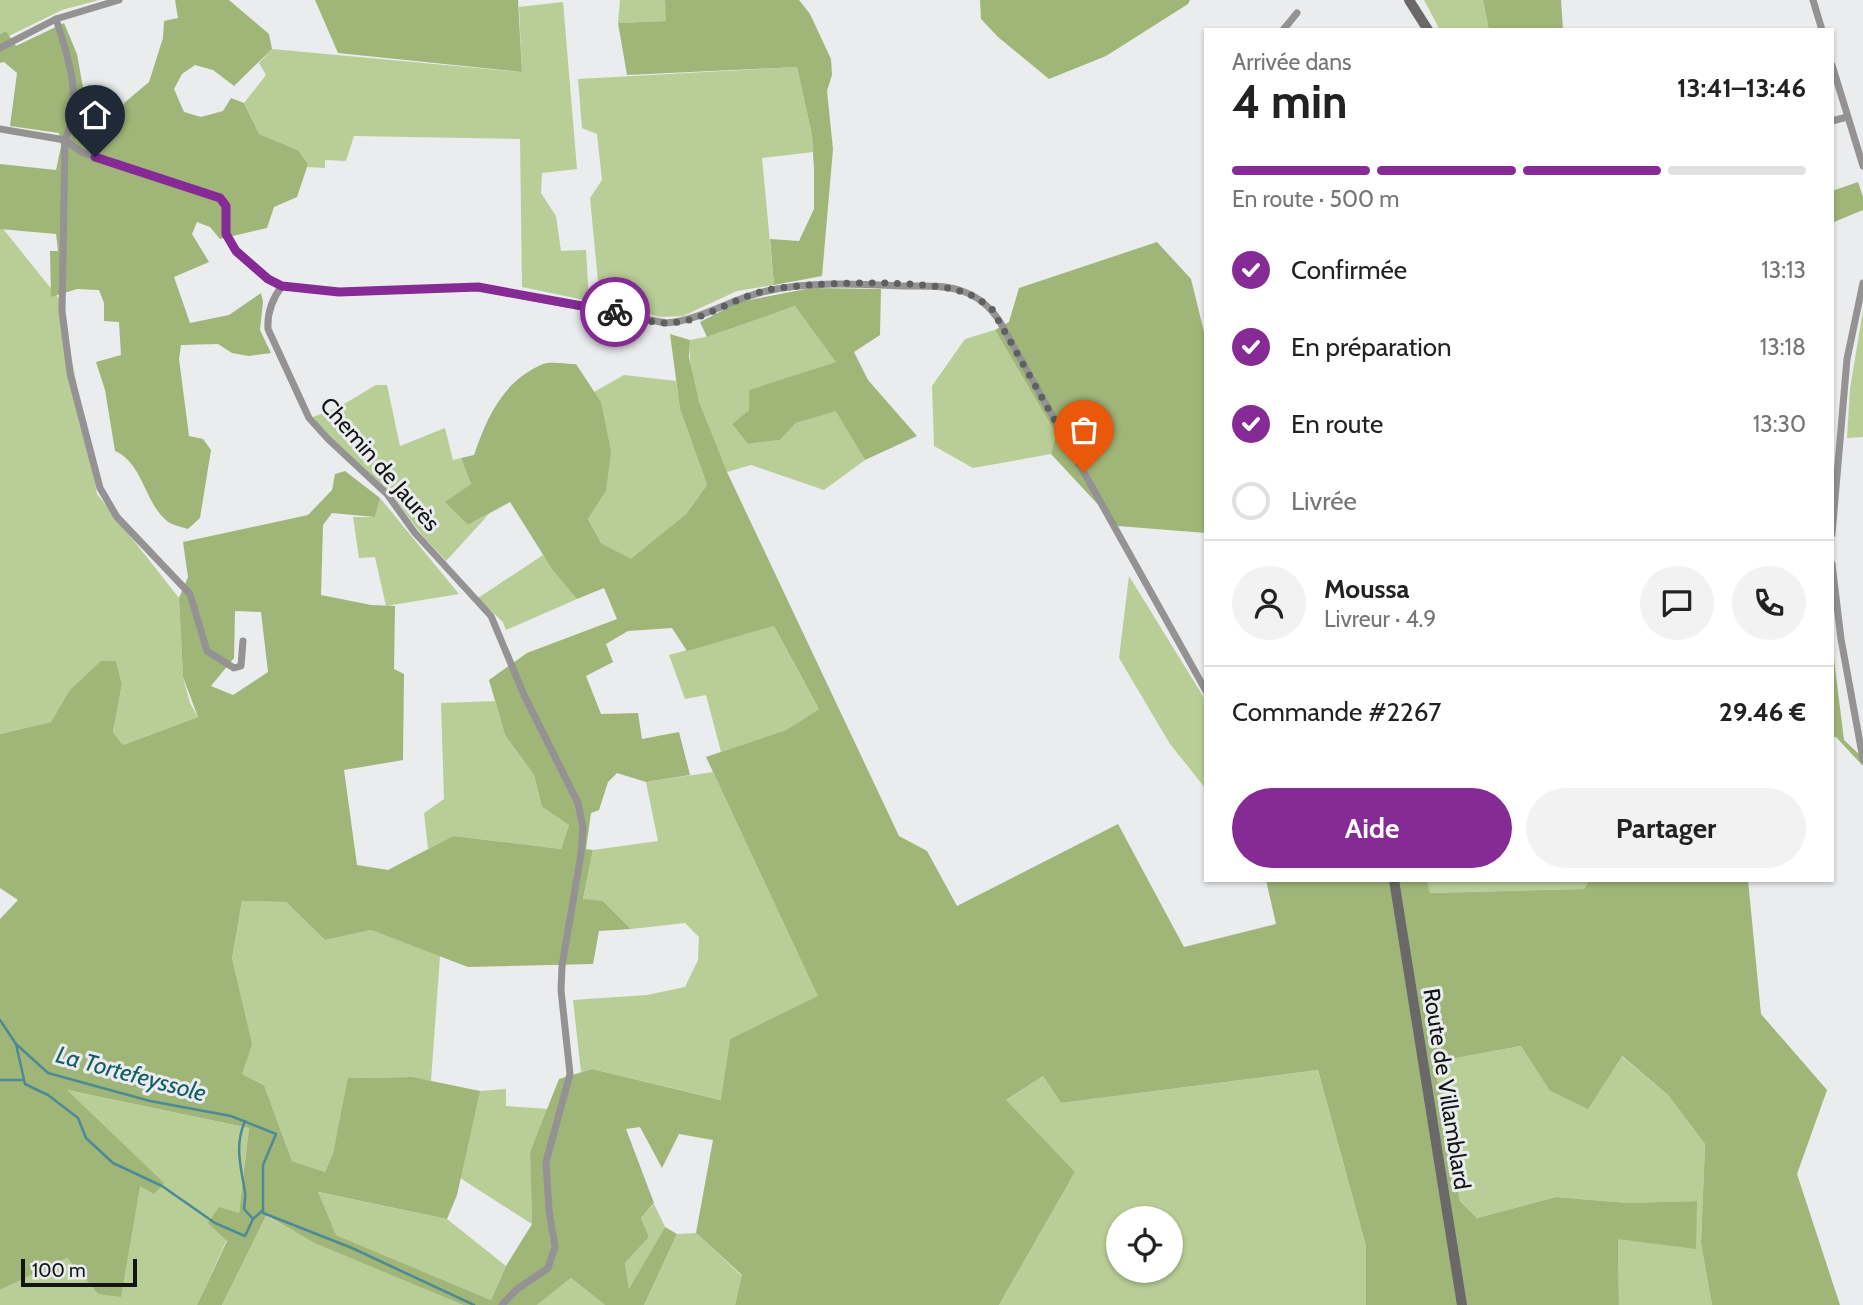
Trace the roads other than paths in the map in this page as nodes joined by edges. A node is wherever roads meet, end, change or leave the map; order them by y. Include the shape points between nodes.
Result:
1 (118, 0) edge
2 (1409, 0) edge
3 (1813, 0) edge
4 (1297, 13) dead end
5 (56, 19) junction
6 (1285, 28) edge
7 (1427, 28) edge
8 (1821, 28) edge
9 (0, 48) edge
10 (1834, 72) edge
11 (1847, 117) junction
12 (1834, 120) edge
13 (0, 129) edge
14 (65, 140) junction
15 (1863, 166) edge
16 (282, 286) junction
17 (1862, 288) edge
18 (1834, 511) edge
19 (1834, 581) edge
20 (243, 641) dead end
21 (1204, 687) edge
22 (1863, 759) edge
23 (1394, 882) edge
24 (502, 1305) edge
25 (1462, 1305) edge

1 - 5 street
2 - 7 street
3 - 8 street
4 - 6 street
5 - 9 street
5 - 14 street via 72,69 74,98
10 - 11 street
11 - 12 street
11 - 15 street
13 - 14 street
14 - 16 street via 81,152 220,198 226,206 226,234 236,251
14 - 20 street via 62,311 70,373 100,488 117,517 190,594 207,651 234,668 243,661
16 - 21 street via 339,292 478,287 666,323 685,321 768,290 813,285 932,286 982,300 992,309
16 - 24 street, Chemin de Jaurès via 273,298 268,329 309,418 387,494 415,533 491,616 578,803 583,828 581,854 561,990 570,1074 546,1162 554,1251 548,1268
17 - 18 street via 1847,359
19 - 22 street
23 - 25 street, Route de Villamblard

